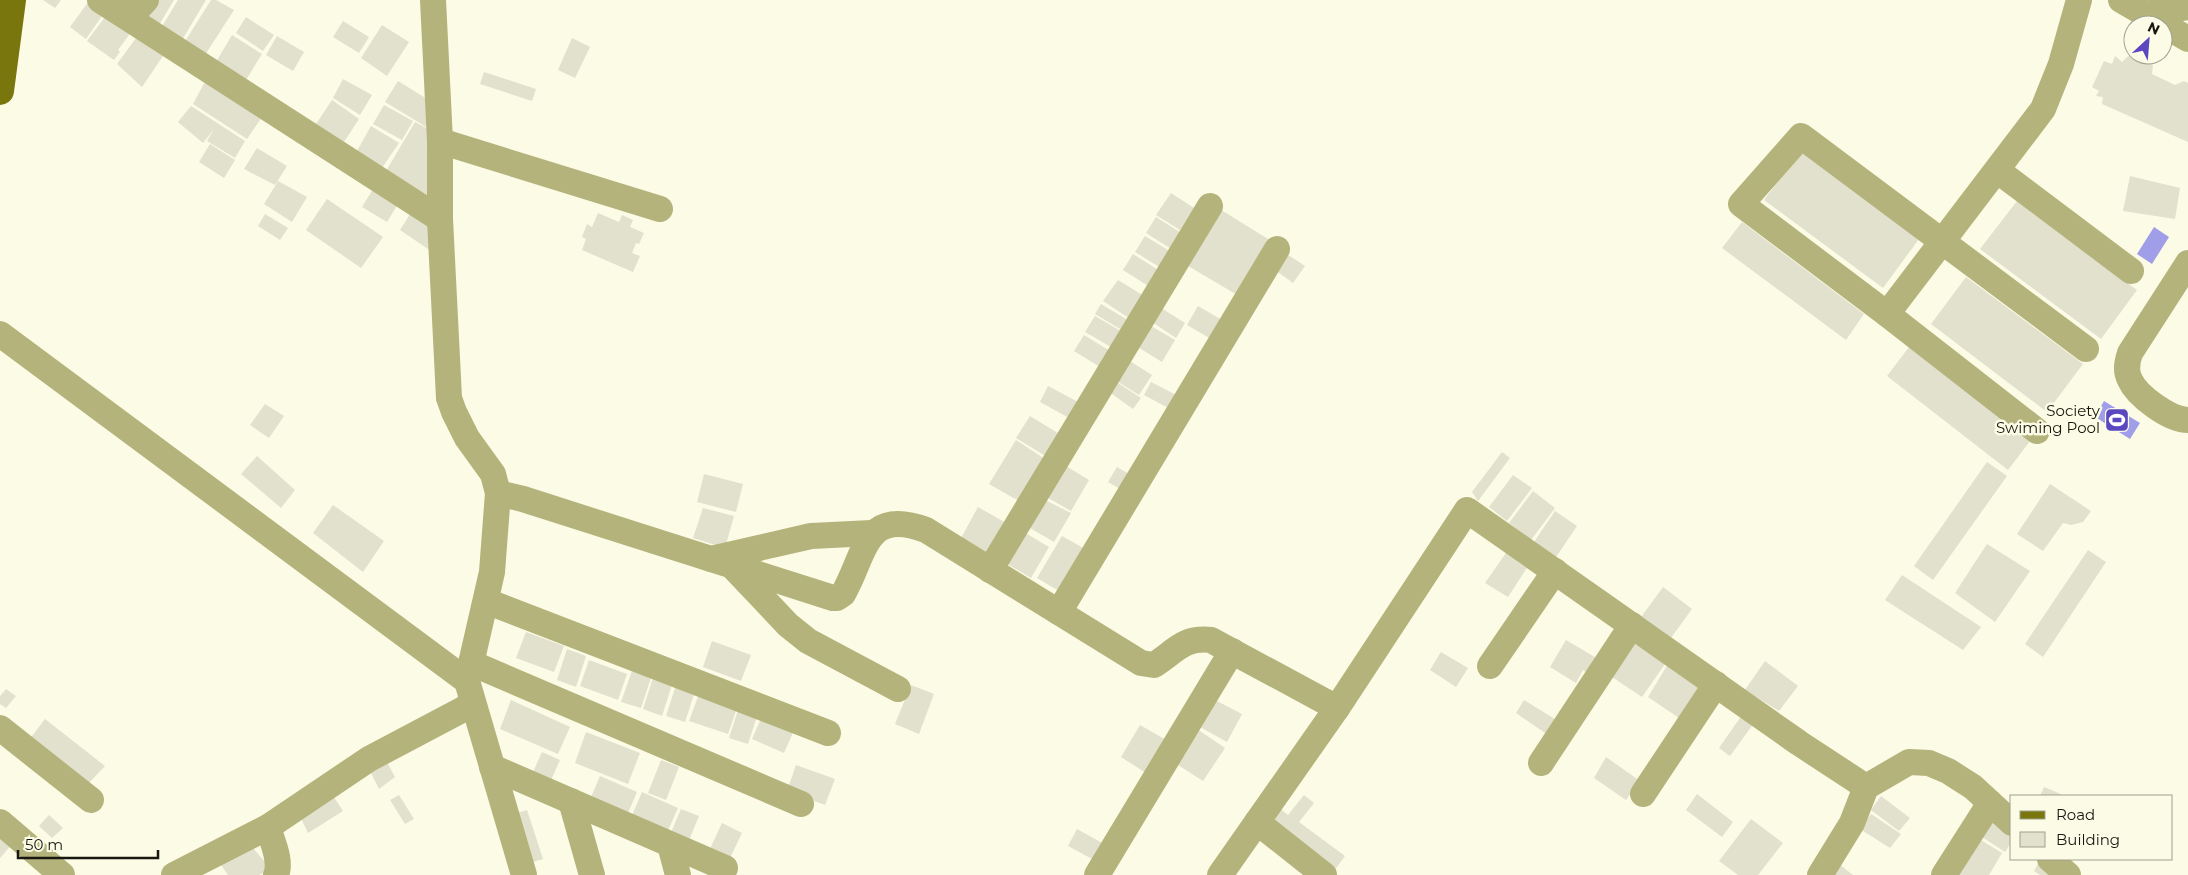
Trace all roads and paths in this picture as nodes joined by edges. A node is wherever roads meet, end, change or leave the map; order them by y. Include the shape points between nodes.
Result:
1 (12, 0) edge
2 (100, 0) edge
3 (111, 0) edge
4 (146, 0) edge
5 (432, 0) edge
6 (2079, 0) edge
7 (2121, 0) edge
8 (2188, 8) edge
9 (2144, 14) junction
10 (2188, 39) edge
11 (0, 91) edge
12 (440, 141) junction
13 (1998, 170) junction
14 (1210, 206) dead end
15 (660, 209) dead end
16 (440, 218) junction
17 (1942, 241) junction
18 (1277, 249) dead end
19 (2188, 263) edge
20 (2131, 271) dead end
21 (1887, 314) junction
22 (0, 334) edge
23 (2086, 349) dead end
24 (2188, 420) edge
25 (2037, 431) dead end
26 (498, 493) junction
27 (872, 533) junction
28 (722, 563) junction
29 (990, 570) junction
30 (1555, 571) junction
31 (486, 601) junction
32 (1059, 612) junction
33 (1632, 625) junction
34 (1232, 651) junction
35 (1490, 666) dead end
36 (470, 683) junction
37 (1716, 684) junction
38 (898, 689) dead end
39 (1337, 708) junction
40 (0, 728) edge
41 (828, 733) dead end
42 (1541, 763) dead end
43 (492, 767) junction
44 (1866, 787) junction
45 (1643, 794) dead end
46 (91, 800) dead end
47 (571, 801) junction
48 (1990, 803) junction
49 (801, 804) dead end
50 (2010, 821) edge
51 (0, 822) edge
52 (1256, 822) junction
53 (268, 827) junction
54 (670, 845) junction
55 (2051, 860) edge
56 (725, 868) dead end
57 (62, 875) edge
58 (174, 875) edge
59 (276, 875) edge
60 (524, 875) edge
61 (592, 875) edge
62 (678, 875) edge
63 (1097, 875) edge
64 (1220, 875) edge
65 (1324, 875) edge
66 (1820, 875) edge
67 (1944, 875) edge
68 (2068, 875) edge

1 - 11 main road
2 - 16 street
3 - 4 street via 134,13
5 - 12 street
6 - 13 street via 2061,64 2043,109
7 - 9 street
8 - 9 street
9 - 10 street
12 - 15 street
12 - 16 street
13 - 17 street
13 - 20 street
14 - 29 street
16 - 26 street via 449,398 467,438 493,474
17 - 21 street
17 - 21 street via 1801,136 1741,204
17 - 23 street
18 - 32 street
19 - 24 street via 2126,364 2129,380 2141,394 2164,412
21 - 25 street
22 - 36 street
26 - 28 street
26 - 31 street via 492,572
27 - 28 street via 811,536
27 - 28 street via 846,588 837,598
27 - 29 street via 883,527 909,524 926,530
28 - 38 street via 808,641
29 - 32 street
30 - 33 street
30 - 35 street
30 - 39 street via 1467,510
31 - 36 street
31 - 41 street
32 - 34 street via 1148,665 1154,666 1179,647 1197,639 1212,640
33 - 37 street
33 - 42 street
34 - 39 street
34 - 63 street
36 - 43 street
36 - 49 street
36 - 53 street via 369,759
37 - 44 street
37 - 45 street
39 - 52 street
40 - 46 street
43 - 47 street
43 - 60 street
44 - 48 street via 1909,762 1929,763 1973,787
44 - 66 street via 1852,823
47 - 54 street
47 - 61 street
48 - 50 street
48 - 67 street
51 - 57 street
52 - 64 street
52 - 65 street
53 - 58 street
53 - 59 street via 278,860
54 - 56 street
54 - 62 street
55 - 68 street

